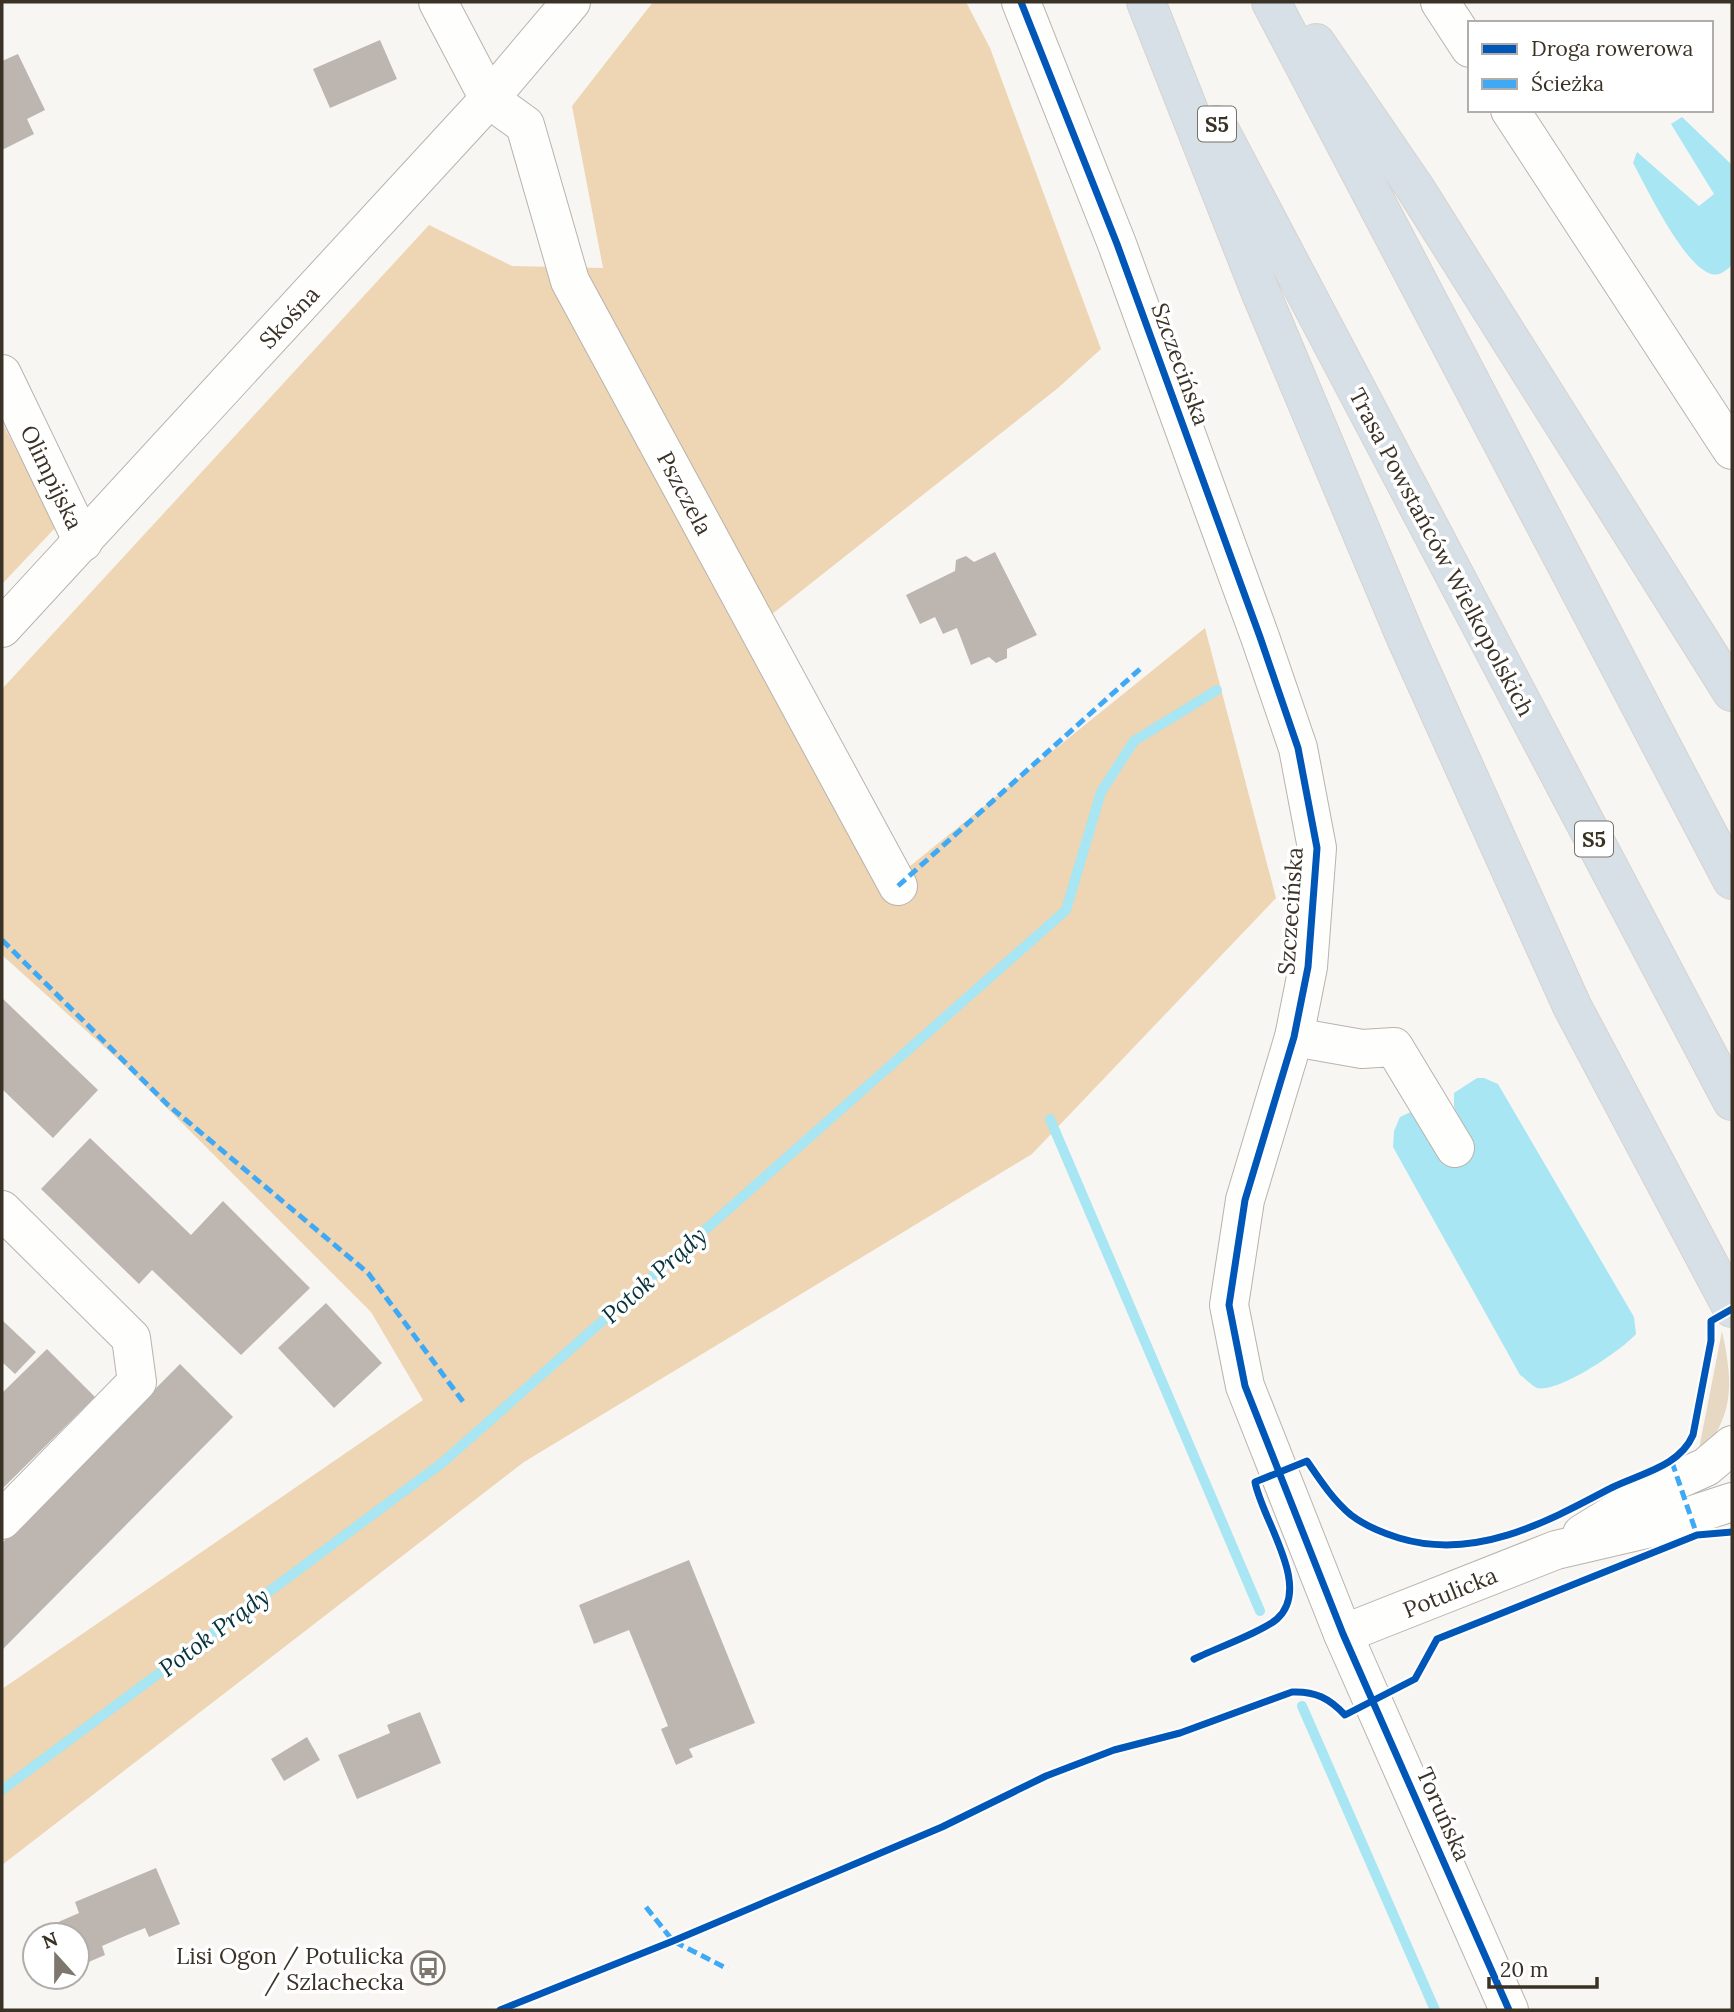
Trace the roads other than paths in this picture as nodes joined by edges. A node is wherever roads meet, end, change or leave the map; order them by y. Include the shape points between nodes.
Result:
1 (438, 2) edge
2 (572, 2) edge
3 (1021, 2) edge
4 (1146, 2) edge
5 (1153, 2) edge
6 (1271, 2) edge
7 (1287, 2) edge
8 (1440, 2) edge
9 (1468, 45) edge
10 (489, 99) junction
11 (1511, 112) edge
12 (2, 374) edge
13 (1732, 450) edge
14 (83, 542) junction
15 (2, 628) edge
16 (1732, 692) edge
17 (1732, 880) edge
18 (898, 886) dead end
19 (1294, 1038) junction
20 (1732, 1101) edge
21 (1455, 1148) dead end
22 (2, 1210) edge
23 (1732, 1308) edge
24 (1732, 1445) edge
25 (1732, 1502) edge
26 (2, 1520) edge
27 (1556, 1550) junction
28 (1343, 1634) junction
29 (1509, 2010) edge

1 - 10 street
2 - 10 street, Skośna
3 - 19 street, Szczecińska via 1117,244 1298,748 1317,848 1308,967
4 - 23 highway via 1260,292 1429,689 1572,1006
5 - 20 highway, Trasa Powstańców Wielkopolskich / S5
6 - 17 highway
7 - 16 highway via 1415,188
8 - 9 street
10 - 14 street, Skośna
10 - 18 street, Pszczela via 524,125 570,281
11 - 13 street
12 - 14 street, Olimpijska
14 - 15 street, Skośna
19 - 21 street via 1362,1049 1394,1047
19 - 28 street, Szczecińska via 1245,1200 1229,1306 1245,1386
22 - 26 street via 131,1338 137,1382
24 - 27 street, Potulicka via 1706,1466 1648,1493
25 - 27 street, Potulicka via 1659,1526
27 - 28 street, Potulicka
28 - 29 street, Toruńska

